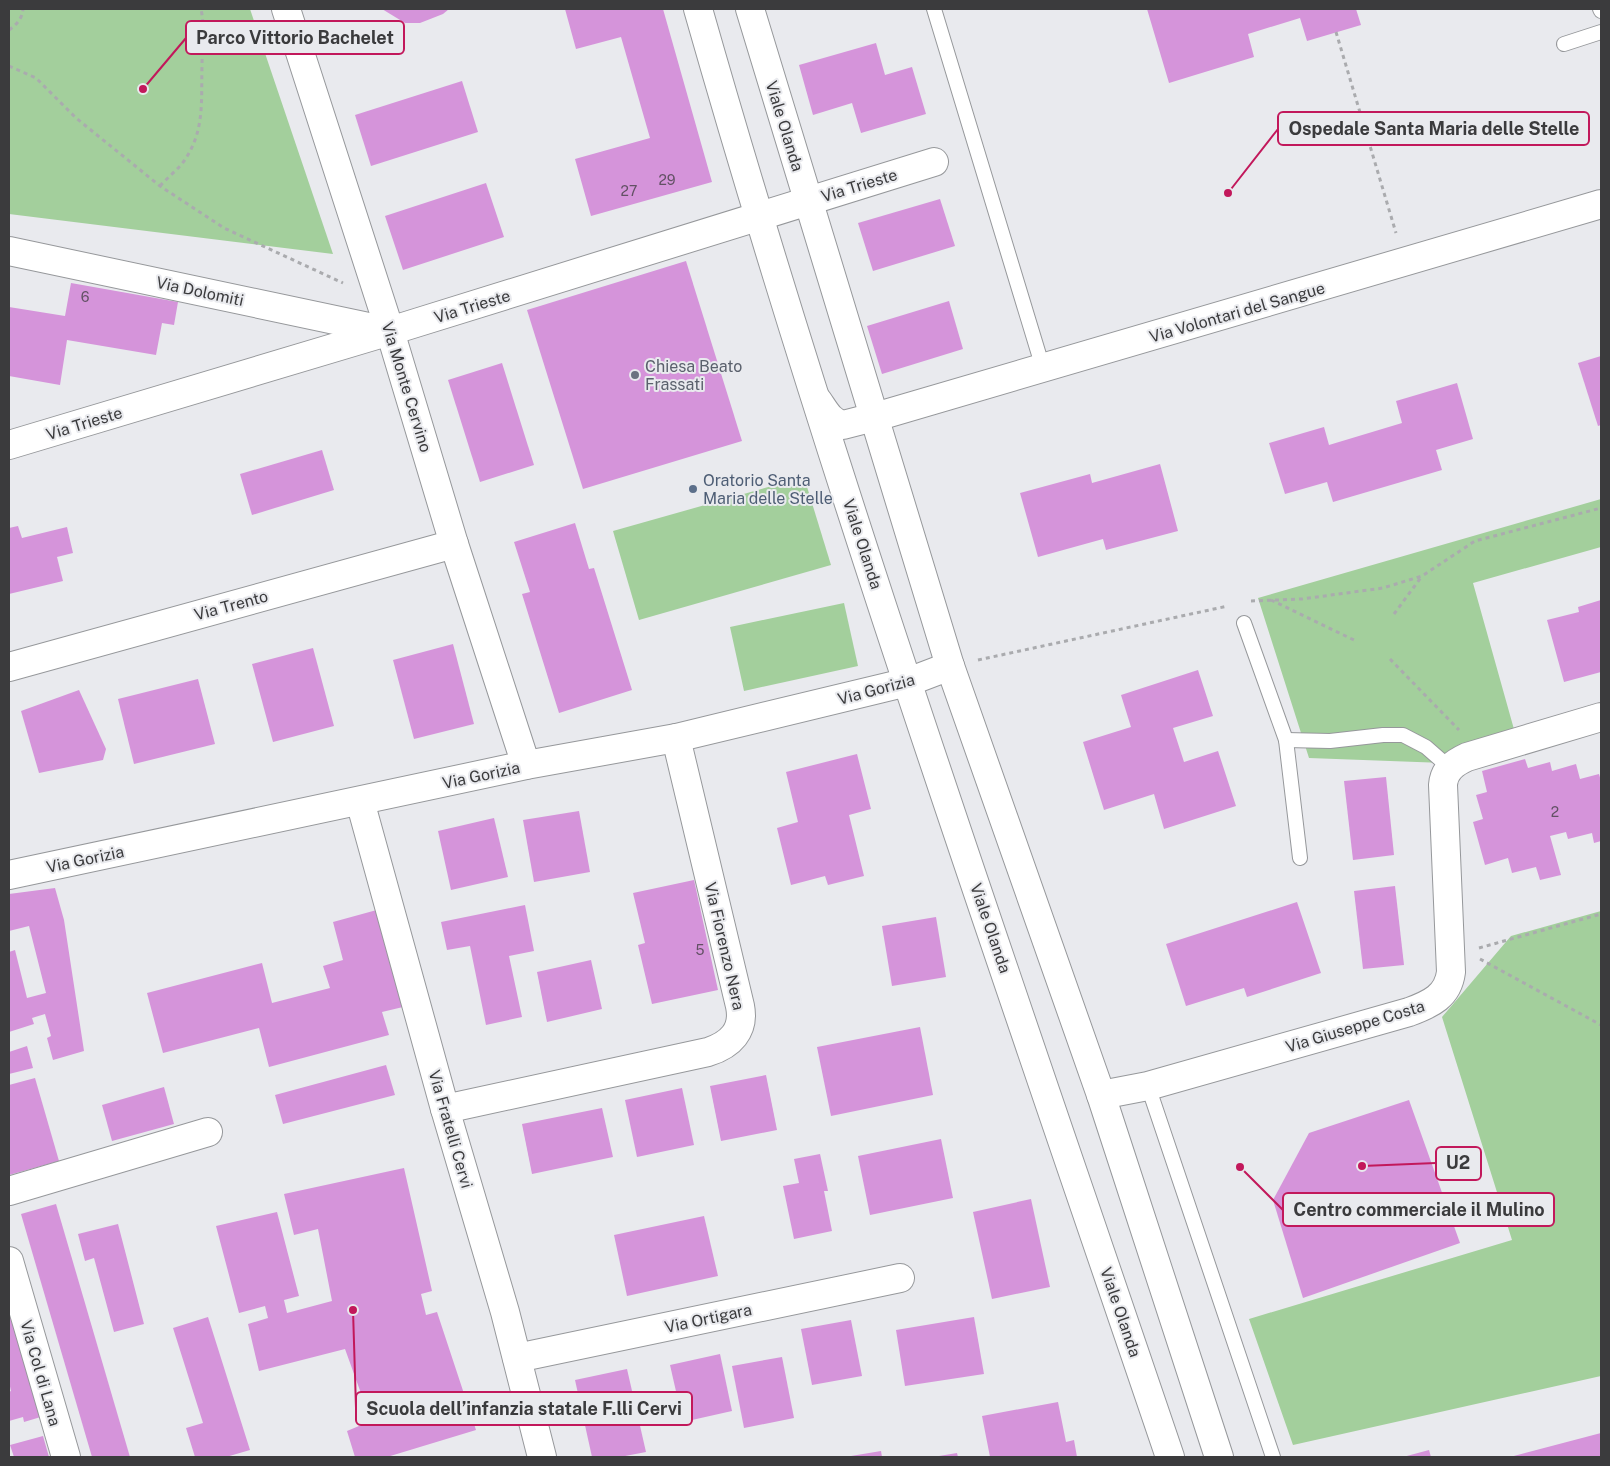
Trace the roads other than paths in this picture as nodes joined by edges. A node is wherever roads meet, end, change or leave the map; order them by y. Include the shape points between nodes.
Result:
1 (286, 9) edge
2 (698, 9) edge
3 (750, 9) edge
4 (934, 9) edge
5 (1601, 32) edge
6 (1564, 44) dead end
7 (934, 162) dead end
8 (808, 201) junction
9 (1601, 204) edge
10 (757, 216) junction
11 (9, 251) edge
12 (390, 331) junction
13 (1043, 368) junction
14 (816, 398) junction
15 (873, 416) junction
16 (9, 446) edge
17 (454, 544) junction
18 (1244, 623) dead end
19 (950, 666) junction
20 (9, 667) edge
21 (908, 682) junction
22 (1601, 717) edge
23 (676, 738) junction
24 (1286, 740) junction
25 (1458, 762) junction
26 (526, 765) junction
27 (360, 801) junction
28 (1300, 858) dead end
29 (9, 875) edge
30 (1148, 1086) junction
31 (1100, 1095) junction
32 (445, 1109) junction
33 (208, 1132) dead end
34 (9, 1191) edge
35 (9, 1261) edge
36 (900, 1278) dead end
37 (517, 1358) junction
38 (66, 1457) edge
39 (542, 1457) edge
40 (1170, 1457) edge
41 (1219, 1457) edge
42 (1273, 1457) edge

1 - 12 street, Via Monte Cervino
2 - 10 street, Viale Olanda
3 - 8 street, Viale Olanda
4 - 13 lane
5 - 6 lane
7 - 8 street, Via Trieste
8 - 10 street, Via Trieste
8 - 15 street, Viale Olanda
9 - 13 street, Via Volontari del Sangue via 1406,264
10 - 12 street, Via Trieste
10 - 14 street, Viale Olanda
11 - 12 street, Via Dolomiti
12 - 16 street, Via Trieste
12 - 17 street, Via Monte Cervino
13 - 15 street, Via Volontari del Sangue
14 - 15 street, Viale Olanda via 837,424
14 - 21 street, Viale Olanda
15 - 19 street, Viale Olanda
17 - 20 street, Via Trento
17 - 26 street, Via Monte Cervino
18 - 24 lane
19 - 21 street, Via Gorizia
19 - 31 street, Viale Olanda
21 - 23 street, Via Gorizia
21 - 40 street, Viale Olanda
22 - 25 street
23 - 26 street, Via Gorizia
23 - 32 street, Via Fiorenzo Nera via 740,1006 741,1021 736,1034 724,1046 708,1052
24 - 25 lane via 1330,741 1403,735
24 - 28 lane
25 - 30 street, Via Giuseppe Costa via 1443,785 1451,977 1444,993 1410,1012
26 - 27 street, Via Gorizia
27 - 29 street, Via Gorizia
27 - 32 street, Via Fratelli Cervi
30 - 31 street, Via Giuseppe Costa
30 - 42 lane
31 - 41 street, Viale Olanda
32 - 37 street, Via Fratelli Cervi
33 - 34 street
35 - 38 street, Via Col di Lana
36 - 37 street, Via Ortigara
37 - 39 street, Via Fratelli Cervi

